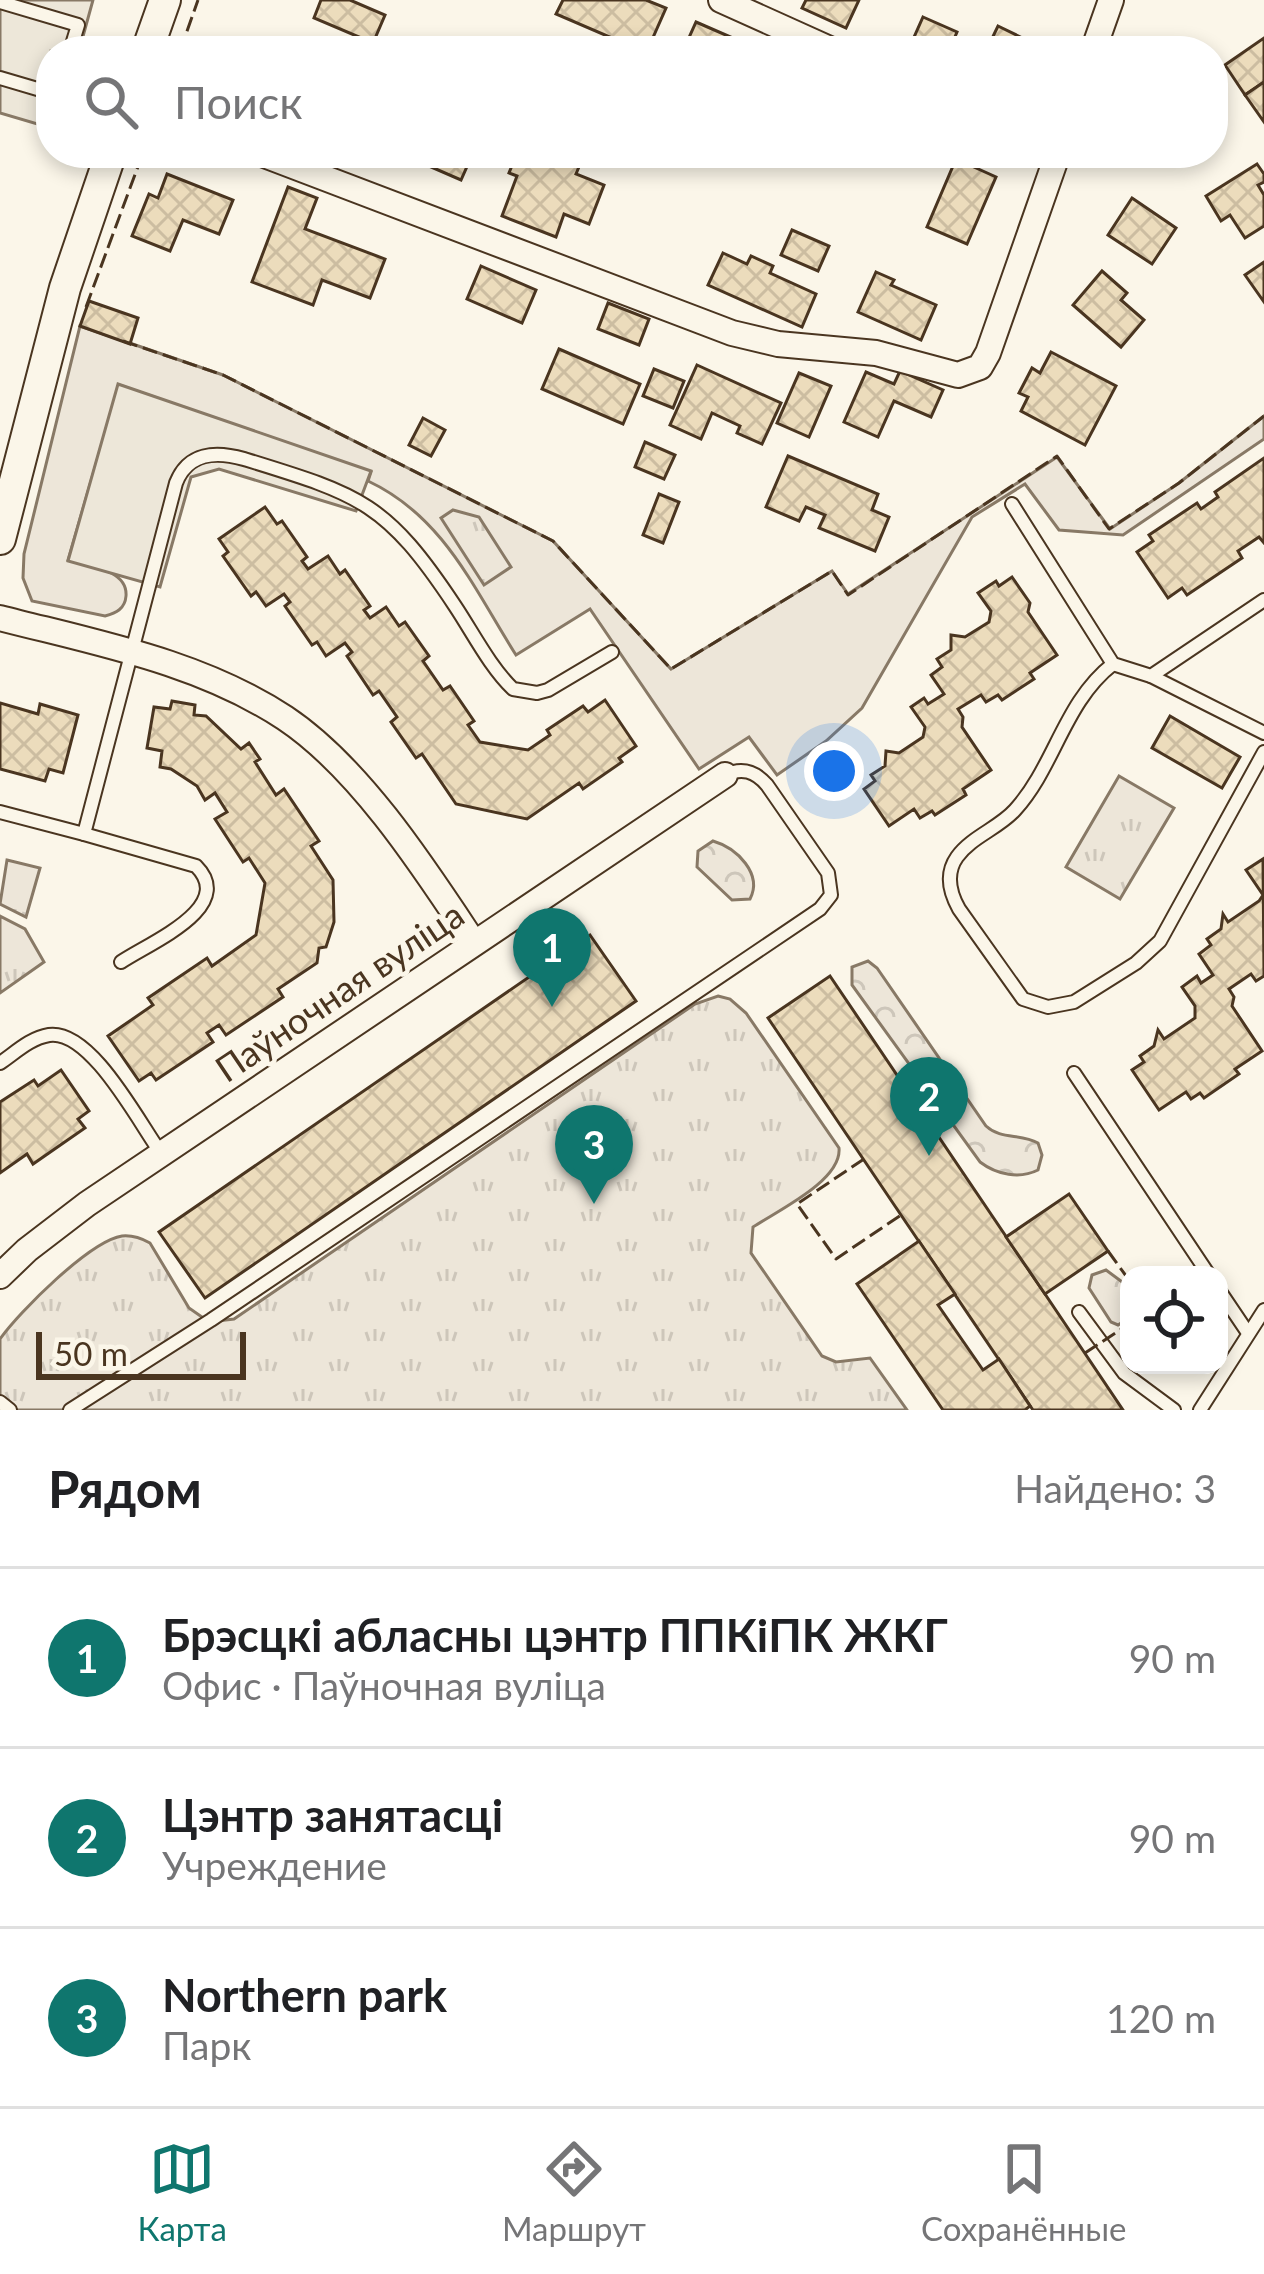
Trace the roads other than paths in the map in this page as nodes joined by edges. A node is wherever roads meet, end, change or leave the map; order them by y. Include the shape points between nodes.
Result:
1 (165, 0) edge
2 (721, 0) edge
3 (1111, 0) edge
4 (0, 2) edge
5 (75, 36) edge
6 (152, 36) edge
7 (801, 36) edge
8 (1098, 36) edge
9 (0, 78) edge
10 (36, 89) edge
11 (106, 168) edge
12 (298, 168) edge
13 (1053, 168) edge
14 (1012, 504) dead end
15 (0, 539) edge
16 (1264, 600) edge
17 (0, 618) edge
18 (612, 652) dead end
19 (133, 653) junction
20 (1114, 664) junction
21 (1151, 676) junction
22 (1264, 733) edge
23 (1264, 752) edge
24 (725, 776) joint
25 (0, 812) edge
26 (84, 835) junction
27 (474, 943) junction
28 (121, 962) dead end
29 (0, 1063) edge
30 (1074, 1072) dead end
31 (162, 1154) junction
32 (1203, 1266) edge
33 (0, 1276) edge
34 (1228, 1304) edge
35 (1264, 1310) edge
36 (1079, 1312) dead end
37 (1248, 1334) junction
38 (0, 1402) edge
39 (10, 1410) edge
40 (70, 1410) edge
41 (1174, 1410) edge
42 (1200, 1410) edge

1 - 6 street
2 - 7 street
3 - 8 street
4 - 5 lane via 78,25
9 - 10 lane
11 - 15 street via 65,288
12 - 13 street via 732,333 891,356 951,374 980,367 988,353
14 - 20 lane
16 - 21 lane
17 - 19 street
18 - 19 lane via 548,690 513,689 392,523 338,490 216,453 180,473
19 - 26 lane
19 - 27 street via 230,688 315,742 382,815
20 - 21 lane
20 - 23 lane via 1080,698 1012,814 951,869 958,909 1023,999 1074,1002 1149,953
21 - 22 lane
24 - 27 street, Паўночная вуліца
24 - 40 lane via 744,770 766,785 831,880 820,909
25 - 26 lane
26 - 28 lane via 189,862 208,881 197,912
27 - 31 street, Паўночная вуліца
29 - 31 lane via 47,1035 76,1042
30 - 32 lane
31 - 33 street, Паўночная вуліца via 56,1225
34 - 37 lane
35 - 37 lane
36 - 41 lane via 1124,1373
37 - 42 lane
38 - 39 lane

